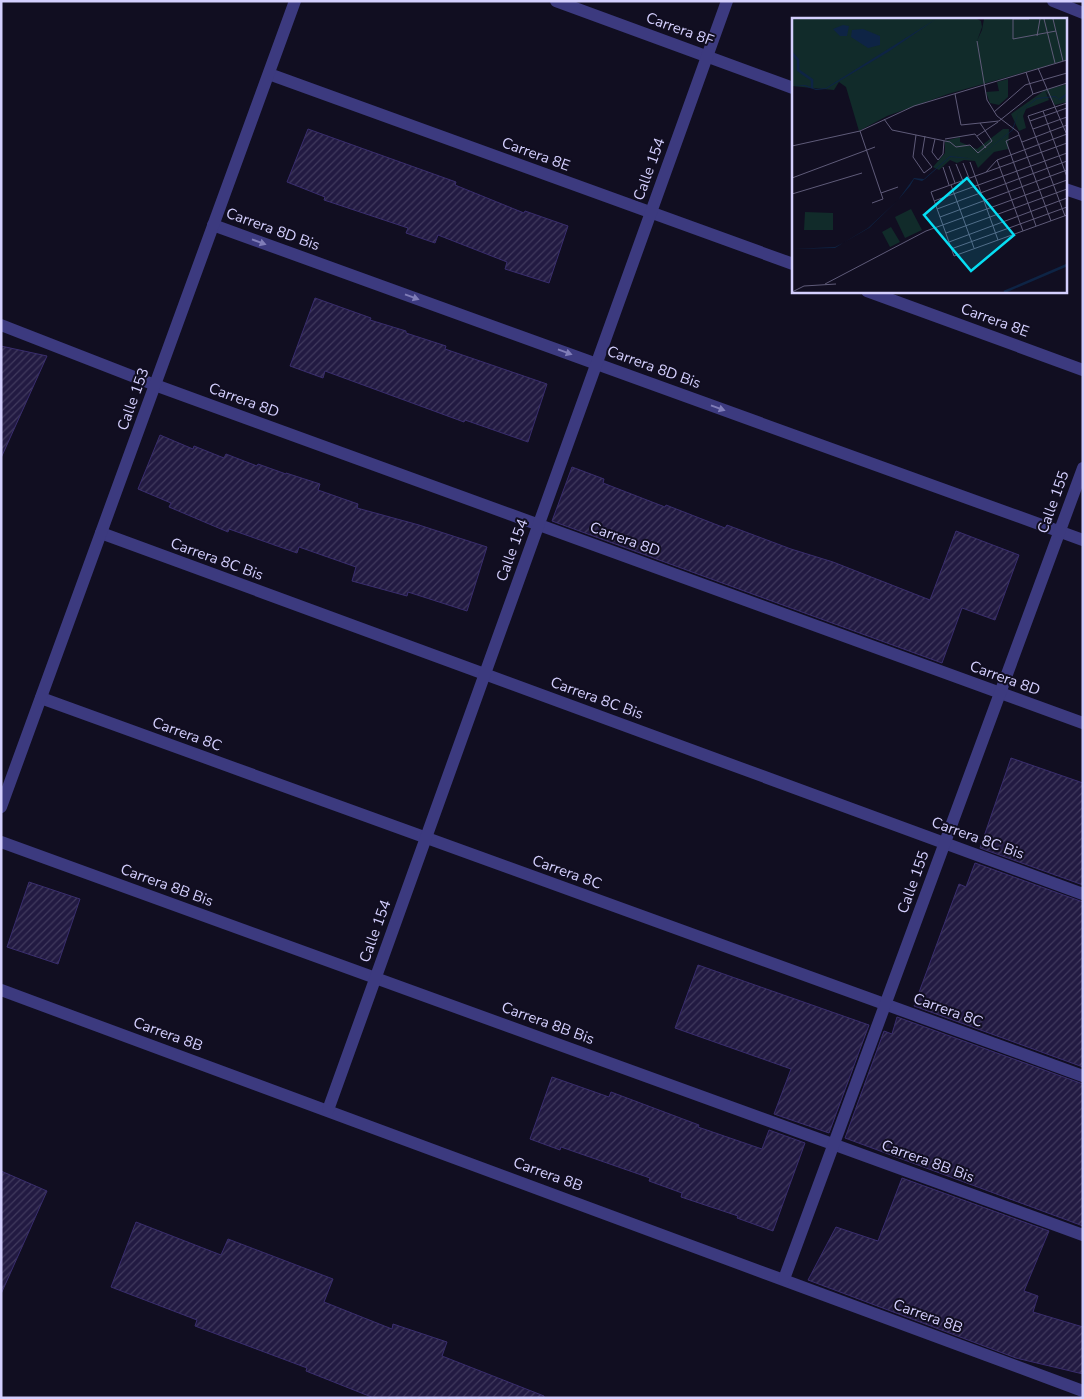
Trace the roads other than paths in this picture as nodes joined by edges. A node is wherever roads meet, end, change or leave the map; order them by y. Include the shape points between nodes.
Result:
1 (295, 1) edge
2 (556, 1) edge
3 (727, 1) edge
4 (1053, 1) edge
5 (1083, 12) edge
6 (707, 57) junction
7 (269, 74) junction
8 (792, 88) edge
9 (1066, 189) edge
10 (1083, 195) edge
11 (651, 213) junction
12 (214, 225) junction
13 (792, 264) edge
14 (870, 292) edge
15 (1, 325) edge
16 (596, 364) junction
17 (1083, 370) edge
18 (155, 385) junction
19 (1083, 468) edge
20 (539, 525) junction
21 (1059, 531) junction
22 (101, 533) junction
23 (1083, 540) edge
24 (485, 674) junction
25 (1000, 693) junction
26 (41, 698) junction
27 (1083, 723) edge
28 (1, 807) edge
29 (426, 838) junction
30 (1, 842) edge
31 (945, 843) junction
32 (1083, 894) edge
33 (376, 978) junction
34 (1, 990) edge
35 (885, 1005) junction
36 (1083, 1076) edge
37 (328, 1110) junction
38 (834, 1144) junction
39 (1083, 1235) edge
40 (784, 1280) junction
41 (1083, 1391) edge

1 - 7 street, Calle 153
2 - 6 street, Carrera 8F
3 - 6 street, Calle 154
4 - 5 street
6 - 8 street, Carrera 8F
6 - 11 street, Calle 154
7 - 11 street, Carrera 8E
7 - 12 street, Calle 153
9 - 10 street
11 - 13 street, Carrera 8E
11 - 16 street, Calle 154
12 -> 16 street, Carrera 8D Bis
12 - 18 street, Calle 153
14 - 17 street, Carrera 8E
15 - 18 street, Carrera 8D
16 - 20 street, Calle 154
16 -> 21 street, Carrera 8D Bis
18 - 20 street, Carrera 8D
18 - 22 street, Calle 153
19 - 21 street, Calle 155
20 - 24 street, Calle 154
20 - 25 street, Carrera 8D
21 - 23 street, Carrera 8D Bis
21 - 25 street, Calle 155
22 - 24 street, Carrera 8C Bis
22 - 26 street, Calle 153
24 - 29 street, Calle 154
24 - 31 street, Carrera 8C Bis
25 - 27 street, Carrera 8D
25 - 31 street, Calle 155
26 - 28 street, Calle 153
26 - 29 street, Carrera 8C
29 - 33 street, Calle 154
29 - 35 street, Carrera 8C
30 - 33 street, Carrera 8B Bis
31 - 32 street, Carrera 8C Bis
31 - 35 street, Calle 155
33 - 37 street, Calle 154
33 - 38 street, Carrera 8B Bis
34 - 37 street, Carrera 8B
35 - 36 street, Carrera 8C
35 - 38 street, Calle 155
37 - 40 street, Carrera 8B
38 - 39 street, Carrera 8B Bis
38 - 40 street, Calle 155
40 - 41 street, Carrera 8B

